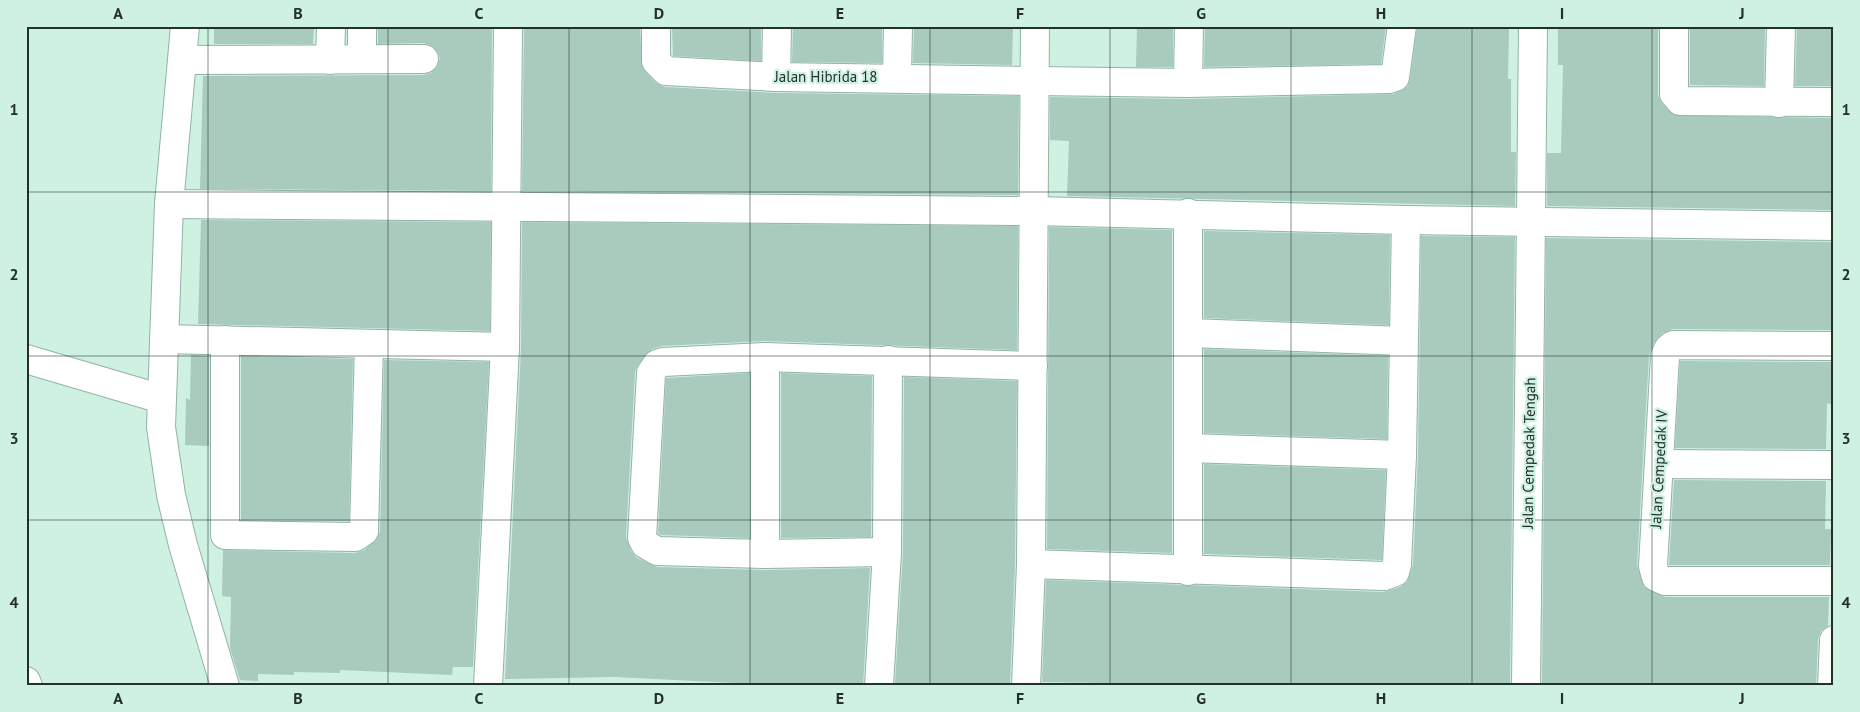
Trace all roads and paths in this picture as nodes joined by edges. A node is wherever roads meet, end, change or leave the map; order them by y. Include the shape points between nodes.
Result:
1 (185, 26) edge
2 (331, 26) edge
3 (362, 26) edge
4 (508, 26) edge
5 (656, 26) edge
6 (777, 26) edge
7 (898, 26) edge
8 (1035, 26) edge
9 (1189, 26) edge
10 (1402, 26) edge
11 (1533, 26) edge
12 (1674, 26) edge
13 (1781, 26) edge
14 (362, 59) junction
15 (424, 59) dead end
16 (183, 60) junction
17 (330, 60) junction
18 (776, 77) junction
19 (897, 77) junction
20 (1036, 81) junction
21 (1188, 82) junction
22 (1834, 102) edge
23 (1779, 103) junction
24 (169, 204) junction
25 (505, 208) junction
26 (1032, 211) junction
27 (1188, 214) junction
28 (1406, 220) junction
29 (1532, 220) junction
30 (1834, 226) edge
31 (1189, 333) junction
32 (164, 339) junction
33 (225, 340) junction
34 (1403, 341) junction
35 (369, 344) junction
36 (1834, 346) edge
37 (505, 347) junction
38 (765, 357) junction
39 (26, 360) edge
40 (888, 360) junction
41 (1033, 366) junction
42 (162, 399) junction
43 (1188, 448) junction
44 (1402, 455) junction
45 (1659, 464) junction
46 (1834, 465) edge
47 (225, 536) junction
48 (183, 545) junction
49 (887, 552) junction
50 (765, 554) junction
51 (1031, 564) junction
52 (1188, 571) junction
53 (1834, 580) edge
54 (1834, 640) edge
55 (26, 681) edge
56 (28, 686) edge
57 (225, 686) edge
58 (488, 686) edge
59 (879, 686) edge
60 (1026, 686) edge
61 (1526, 686) edge
62 (1832, 686) edge

1 - 16 street
2 - 17 street
3 - 14 street
4 - 25 street
5 - 18 street, Jalan Hibrida 18 via 656,62 666,71
6 - 18 street
7 - 19 street
8 - 20 street
9 - 21 street
10 - 21 street, Jalan Hibrida 18 via 1398,69 1395,77 1389,80
11 - 29 street, Jalan Cempedak Tengah
12 - 23 street via 1674,94 1680,101
13 - 23 street
14 - 15 street
14 - 17 street
16 - 17 street
16 - 24 street
18 - 19 street, Jalan Hibrida 18
19 - 20 street, Jalan Hibrida 18
20 - 21 street, Jalan Hibrida 18
20 - 26 street
22 - 23 street
24 - 25 street
24 - 32 street
25 - 26 street
25 - 37 street
26 - 27 street
26 - 41 street
27 - 28 street
27 - 31 street
28 - 29 street
28 - 34 street
29 - 30 street
29 - 61 street, Jalan Cempedak Tengah
31 - 34 street
31 - 43 street
32 - 33 street
32 - 42 street
33 - 35 street
33 - 47 street
34 - 44 street
35 - 37 street
35 - 47 street via 364,531 355,537
36 - 45 street, Jalan Cempedak IV via 1670,347 1665,356
37 - 58 street
38 - 40 street
38 - 50 street
38 - 50 street via 663,362 653,368 642,538 645,544 657,551
39 - 42 street
40 - 41 street
40 - 49 street
41 - 51 street
42 - 48 street via 161,427 171,495
43 - 44 street
43 - 52 street
44 - 52 street via 1398,564 1391,575
45 - 46 street
45 - 53 street, Jalan Cempedak IV via 1653,566 1656,577 1665,581
47 - 48 street
48 - 57 street
49 - 50 street
49 - 59 street
51 - 52 street
51 - 60 street
54 - 62 street
55 - 56 street

